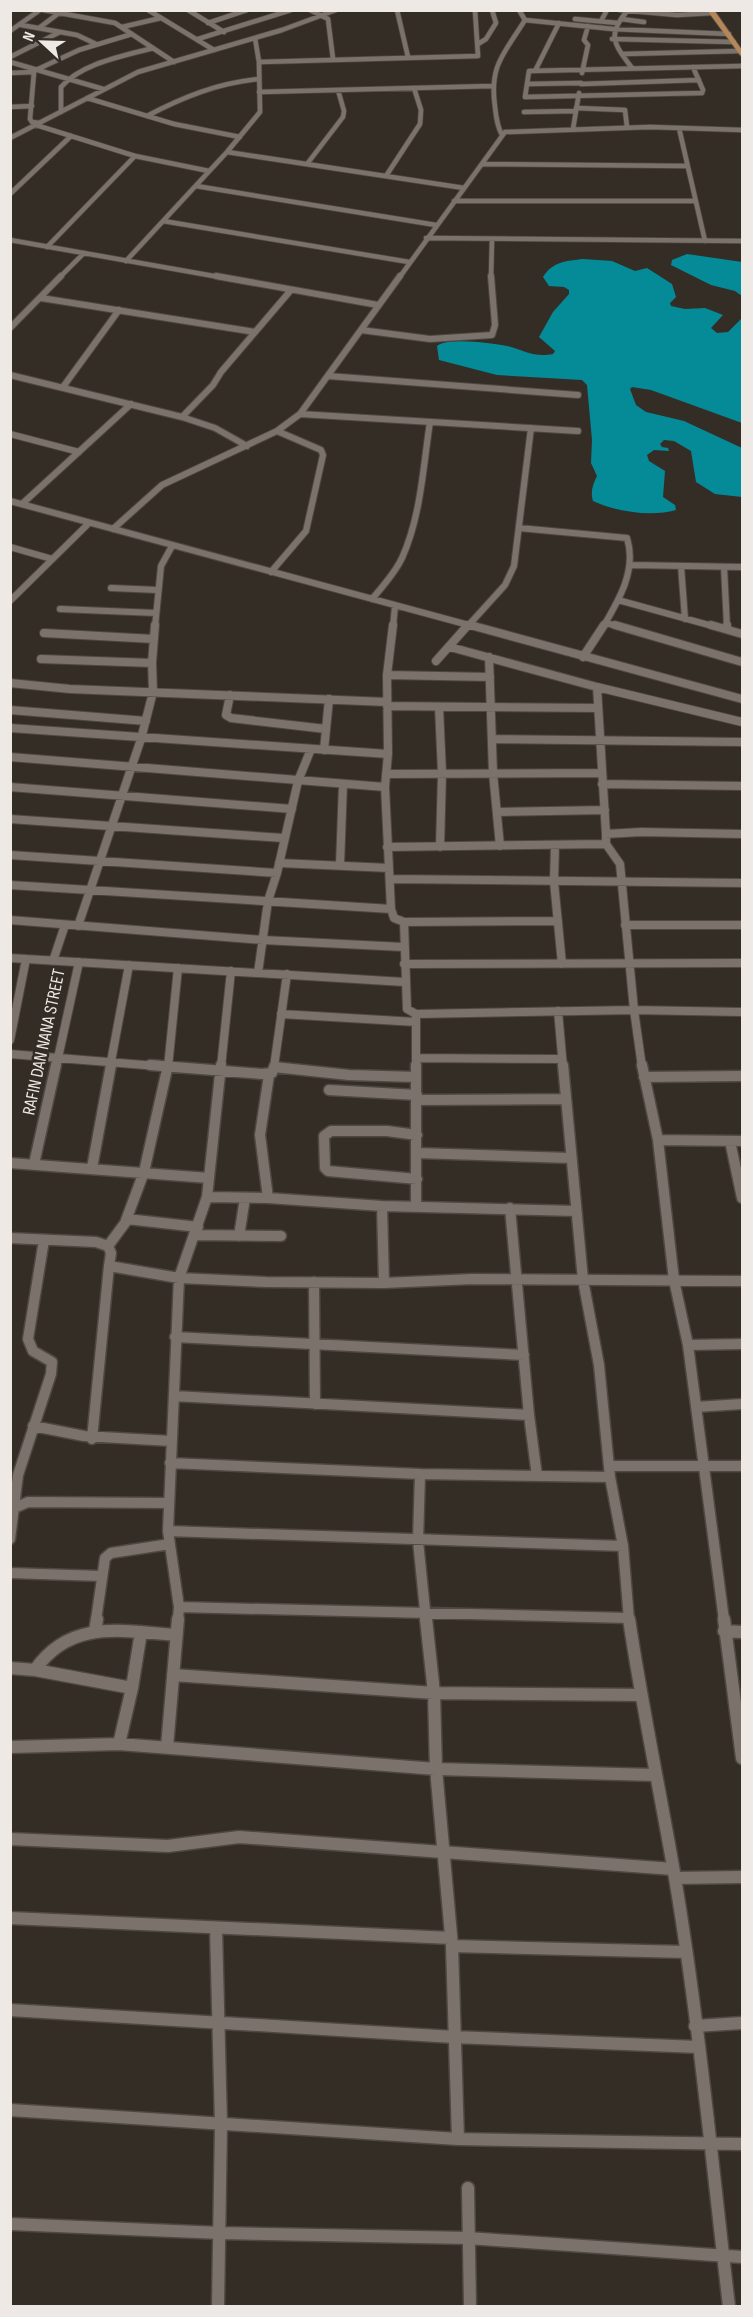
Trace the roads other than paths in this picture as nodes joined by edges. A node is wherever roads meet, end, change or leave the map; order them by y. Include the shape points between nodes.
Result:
1 (41, 10) edge
2 (148, 10) edge
3 (188, 10) edge
4 (224, 10) edge
5 (247, 10) edge
6 (291, 10) edge
7 (310, 10) edge
8 (336, 10) edge
9 (397, 10) edge
10 (475, 10) edge
11 (492, 10) edge
12 (519, 10) edge
13 (582, 10) edge
14 (607, 10) edge
15 (620, 10) edge
16 (628, 11) edge
17 (714, 11) edge
18 (59, 13) junction
19 (232, 15) junction
20 (324, 15) junction
21 (225, 17) junction
22 (161, 18) junction
23 (575, 19) junction
24 (525, 20) junction
25 (601, 21) junction
26 (619, 21) junction
27 (644, 22) dead end
28 (208, 23) junction
29 (559, 24) junction
30 (569, 24) junction
31 (21, 25) junction
32 (588, 26) junction
33 (122, 27) junction
34 (243, 27) junction
35 (39, 28) junction
36 (613, 29) junction
37 (10, 31) edge
38 (60, 32) junction
39 (224, 32) junction
40 (132, 34) junction
41 (729, 34) junction
42 (255, 38) junction
43 (198, 39) junction
44 (612, 39) junction
45 (742, 40) edge
46 (734, 42) junction
47 (96, 44) junction
48 (478, 44) junction
49 (153, 48) junction
50 (214, 50) junction
51 (741, 52) edge
52 (622, 54) junction
53 (408, 57) junction
54 (333, 59) junction
55 (11, 61) edge
56 (174, 62) junction
57 (259, 62) junction
58 (742, 66) edge
59 (693, 67) junction
60 (633, 68) junction
61 (583, 70) junction
62 (35, 71) junction
63 (535, 71) junction
64 (10, 73) edge
65 (68, 79) junction
66 (259, 79) junction
67 (699, 80) junction
68 (527, 84) junction
69 (580, 84) junction
70 (492, 86) junction
71 (414, 88) junction
72 (103, 89) junction
73 (338, 90) junction
74 (259, 92) junction
75 (578, 97) junction
76 (87, 98) junction
77 (32, 106) junction
78 (10, 107) edge
79 (604, 109) junction
80 (575, 110) junction
81 (61, 112) junction
82 (524, 112) dead end
83 (147, 116) junction
84 (38, 124) junction
85 (604, 128) junction
86 (627, 128) junction
87 (679, 128) junction
88 (573, 129) junction
89 (742, 130) edge
90 (502, 135) junction
91 (71, 136) junction
92 (240, 137) junction
93 (10, 138) edge
94 (227, 152) junction
95 (135, 156) junction
96 (307, 164) junction
97 (482, 164) junction
98 (686, 166) junction
99 (209, 171) junction
100 (386, 176) junction
101 (196, 186) junction
102 (464, 188) junction
103 (10, 194) edge
104 (454, 201) junction
105 (694, 201) junction
106 (163, 222) junction
107 (436, 225) junction
108 (426, 238) junction
109 (492, 239) junction
110 (10, 240) edge
111 (705, 241) junction
112 (742, 241) edge
113 (47, 247) junction
114 (84, 253) junction
115 (126, 261) junction
116 (409, 262) junction
117 (291, 290) junction
118 (42, 298) junction
119 (378, 305) junction
120 (119, 310) junction
121 (10, 328) edge
122 (361, 330) junction
123 (255, 332) junction
124 (10, 375) edge
125 (328, 376) junction
126 (63, 387) junction
127 (578, 394) dead end
128 (131, 404) junction
129 (300, 414) junction
130 (182, 417) junction
131 (430, 422) junction
132 (531, 428) junction
133 (277, 431) junction
134 (578, 431) dead end
135 (10, 434) edge
136 (247, 446) junction
137 (78, 452) junction
138 (10, 501) edge
139 (22, 504) junction
140 (90, 523) junction
141 (519, 528) junction
142 (113, 530) junction
143 (172, 546) junction
144 (10, 547) edge
145 (52, 559) junction
146 (631, 565) junction
147 (681, 566) junction
148 (724, 567) junction
149 (742, 567) edge
150 (271, 572) junction
151 (111, 588) dead end
152 (10, 589) edge
153 (158, 590) junction
154 (19, 592) junction
155 (372, 599) junction
156 (10, 600) edge
157 (618, 600) junction
158 (395, 606) junction
159 (60, 609) dead end
160 (156, 613) junction
161 (685, 619) junction
162 (606, 623) junction
163 (469, 626) junction
164 (727, 629) junction
165 (44, 633) dead end
166 (742, 634) edge
167 (154, 639) junction
168 (450, 646) junction
169 (489, 657) junction
170 (583, 657) junction
171 (41, 659) dead end
172 (436, 661) dead end
173 (742, 662) edge
174 (152, 663) junction
175 (387, 675) junction
176 (490, 677) junction
177 (10, 683) edge
178 (597, 687) junction
179 (153, 692) junction
180 (230, 695) junction
181 (329, 699) junction
182 (742, 699) edge
183 (387, 704) junction
184 (439, 707) junction
185 (491, 707) junction
186 (598, 708) junction
187 (10, 710) edge
188 (146, 721) junction
189 (742, 722) edge
190 (10, 728) edge
191 (326, 729) junction
192 (141, 739) junction
193 (492, 740) junction
194 (600, 740) junction
195 (742, 742) edge
196 (311, 749) junction
197 (324, 750) junction
198 (388, 754) junction
199 (10, 757) edge
200 (131, 766) junction
201 (442, 773) junction
202 (493, 773) junction
203 (602, 773) junction
204 (386, 774) junction
205 (298, 781) junction
206 (344, 784) junction
207 (603, 784) junction
208 (742, 786) edge
209 (10, 787) edge
210 (385, 787) junction
211 (120, 796) junction
212 (292, 809) junction
213 (604, 810) junction
214 (496, 812) junction
215 (10, 819) edge
216 (111, 827) junction
217 (606, 834) junction
218 (742, 834) edge
219 (283, 838) junction
220 (606, 844) junction
221 (555, 845) junction
222 (500, 846) junction
223 (440, 847) junction
224 (387, 848) junction
225 (10, 855) edge
226 (100, 861) junction
227 (279, 863) junction
228 (340, 865) junction
229 (389, 868) junction
230 (277, 873) junction
231 (391, 879) junction
232 (554, 882) junction
233 (622, 882) junction
234 (742, 883) edge
235 (10, 885) edge
236 (89, 890) junction
237 (268, 901) junction
238 (391, 909) junction
239 (10, 920) edge
240 (558, 921) junction
241 (404, 922) junction
242 (65, 925) junction
243 (625, 925) junction
244 (742, 925) edge
245 (78, 926) junction
246 (263, 940) junction
247 (404, 947) junction
248 (10, 958) edge
249 (26, 959) junction
250 (54, 961) junction
251 (628, 961) junction
252 (79, 962) junction
253 (742, 963) edge
254 (404, 964) junction
255 (562, 964) junction
256 (129, 965) junction
257 (178, 969) junction
258 (231, 971) junction
259 (258, 973) junction
260 (287, 974) junction
261 (405, 982) junction
262 (634, 1010) junction
263 (558, 1011) junction
264 (742, 1012) edge
265 (281, 1014) junction
266 (416, 1018) junction
267 (10, 1040) edge
268 (10, 1054) edge
269 (58, 1058) junction
270 (416, 1058) junction
271 (561, 1059) junction
272 (111, 1062) junction
273 (168, 1066) junction
274 (219, 1070) junction
275 (271, 1071) junction
276 (742, 1076) edge
277 (416, 1077) junction
278 (644, 1077) junction
279 (328, 1090) dead end
280 (417, 1097) junction
281 (566, 1099) junction
282 (417, 1134) junction
283 (658, 1140) junction
284 (730, 1141) junction
285 (742, 1141) edge
286 (417, 1153) junction
287 (570, 1158) junction
288 (10, 1163) edge
289 (34, 1164) junction
290 (92, 1168) junction
291 (144, 1172) junction
292 (209, 1178) junction
293 (417, 1179) junction
294 (207, 1197) junction
295 (245, 1198) junction
296 (268, 1198) junction
297 (742, 1198) edge
298 (416, 1205) junction
299 (382, 1206) junction
300 (510, 1209) junction
301 (576, 1211) junction
302 (127, 1219) junction
303 (197, 1231) junction
304 (239, 1236) junction
305 (281, 1236) dead end
306 (10, 1238) edge
307 (44, 1240) junction
308 (108, 1246) junction
309 (109, 1266) junction
310 (179, 1278) junction
311 (517, 1279) junction
312 (583, 1280) junction
313 (674, 1280) junction
314 (742, 1281) edge
315 (314, 1282) junction
316 (384, 1283) junction
317 (175, 1337) junction
318 (742, 1344) edge
319 (688, 1345) junction
320 (315, 1346) junction
321 (524, 1355) junction
322 (174, 1396) junction
323 (315, 1404) junction
324 (742, 1404) edge
325 (696, 1407) junction
326 (529, 1415) junction
327 (33, 1426) junction
328 (92, 1439) junction
329 (171, 1441) junction
330 (170, 1463) junction
331 (702, 1465) junction
332 (742, 1466) edge
333 (610, 1471) junction
334 (420, 1474) junction
335 (14, 1475) edge
336 (537, 1476) junction
337 (168, 1503) junction
338 (12, 1510) edge
339 (168, 1531) junction
340 (10, 1539) edge
341 (418, 1541) junction
342 (170, 1544) junction
343 (623, 1546) junction
344 (10, 1573) edge
345 (101, 1576) junction
346 (179, 1607) junction
347 (425, 1613) junction
348 (629, 1618) junction
349 (94, 1631) junction
350 (724, 1631) junction
351 (141, 1632) junction
352 (742, 1632) edge
353 (176, 1635) junction
354 (10, 1668) edge
355 (35, 1670) junction
356 (173, 1675) junction
357 (132, 1688) junction
358 (434, 1693) junction
359 (640, 1695) junction
360 (742, 1736) edge
361 (119, 1744) junction
362 (10, 1747) edge
363 (166, 1747) junction
364 (742, 1758) edge
365 (435, 1769) junction
366 (655, 1775) junction
367 (10, 1839) edge
368 (444, 1854) junction
369 (674, 1873) junction
370 (742, 1877) edge
371 (10, 1918) edge
372 (216, 1929) junction
373 (451, 1942) junction
374 (686, 1952) junction
375 (10, 2010) edge
376 (219, 2021) junction
377 (742, 2023) edge
378 (695, 2026) junction
379 (454, 2037) junction
380 (698, 2047) junction
381 (10, 2110) edge
382 (221, 2124) junction
383 (458, 2139) junction
384 (710, 2143) junction
385 (742, 2144) edge
386 (468, 2188) dead end
387 (10, 2224) edge
388 (220, 2233) junction
389 (468, 2238) junction
390 (722, 2256) junction
391 (742, 2256) edge
392 (218, 2307) edge
393 (470, 2307) edge
394 (729, 2307) edge

1 - 18 street
1 - 31 street
2 - 22 street
3 - 28 street
4 - 19 street
5 - 19 street
6 - 34 street
7 - 20 street
8 - 20 street
9 - 53 street
10 - 48 street
11 - 48 street via 496,22 486,39
12 - 24 street
13 - 23 street
14 - 25 street
15 - 16 street
16 - 17 street via 677,15
16 - 26 street
17 - 41 main road
17 - 45 main road
18 - 33 street via 109,21
18 - 35 street
19 - 21 street
20 - 42 street
20 - 54 street via 328,19
21 - 28 street
21 - 34 street
22 - 33 street
22 - 43 street
23 - 25 street
23 - 30 street
24 - 29 street
24 - 70 street via 494,71
25 - 26 street
26 - 27 street
26 - 36 street
28 - 39 street
29 - 30 street
29 - 63 street
30 - 32 street
31 - 35 street
31 - 37 street
32 - 36 street
32 - 61 street
33 - 40 street
34 - 39 street
35 - 38 street
36 - 41 street
36 - 44 street
38 - 47 street
38 - 55 street
39 - 43 street
40 - 47 street
40 - 49 street
41 - 46 main road
42 - 50 street
42 - 57 street
43 - 50 street
44 - 46 street
44 - 52 street
46 - 51 main road
47 - 62 street
48 - 53 street via 478,56
49 - 56 street
49 - 65 street via 107,61
50 - 56 street
51 - 52 street
52 - 60 street
53 - 54 street
54 - 57 street
55 - 62 street
56 - 72 street via 138,72
57 - 66 street
58 - 59 street
59 - 60 street
59 - 67 street
60 - 61 street
61 - 63 street
61 - 69 street
62 - 64 street
62 - 65 street
62 - 77 street
63 - 68 street via 529,71
65 - 72 street
65 - 81 street via 61,87
66 - 74 street
66 - 83 street via 188,94
67 - 69 street
67 - 75 street via 701,94
68 - 69 street
68 - 75 street via 526,98
69 - 75 street
70 - 71 street
70 - 90 street
71 - 73 street
71 - 100 street via 421,110 420,124
72 - 76 street
73 - 74 street
73 - 96 street via 343,117
74 - 92 street via 260,112
75 - 80 street
76 - 81 street
76 - 83 street
77 - 78 street
77 - 84 street via 31,121
79 - 80 street
79 - 85 street
79 - 86 street via 625,110
80 - 82 street
80 - 88 street
81 - 84 street
83 - 92 street
84 - 91 street
84 - 93 street
85 - 86 street
85 - 88 street
86 - 87 street
87 - 89 street
87 - 98 street
88 - 90 street
90 - 97 street
91 - 95 street
91 - 103 street
92 - 94 street
94 - 96 street
94 - 99 street
95 - 99 street
95 - 113 street
96 - 100 street
97 - 98 street
97 - 102 street
98 - 105 street
99 - 101 street
100 - 102 street
101 - 106 street
101 - 107 street
102 - 104 street
104 - 105 street
104 - 107 street
105 - 111 street
106 - 115 street
106 - 116 street
107 - 108 street
108 - 109 street
108 - 116 street
109 - 111 street
109 - 122 street via 495,333 430,339
110 - 113 street
111 - 112 street
113 - 114 street
114 - 115 street
114 - 118 street
115 - 117 street
116 - 119 street
117 - 119 street
117 - 123 street
118 - 120 street
118 - 121 street
119 - 122 street
120 - 123 street
120 - 126 street
122 - 125 street
123 - 130 street
124 - 126 street
125 - 127 street
125 - 129 street
126 - 128 street
128 - 130 street
128 - 137 street
129 - 131 street
129 - 133 street
130 - 136 street via 215,428
131 - 132 street
131 - 155 street via 412,530 401,560
132 - 134 street
132 - 141 street
133 - 136 street
133 - 150 street via 321,450 323,455 306,531
135 - 137 street
136 - 142 street via 162,485
137 - 139 street
138 - 139 street
139 - 140 street
140 - 142 street
140 - 145 street
141 - 146 street via 627,538
141 - 163 street via 514,566 505,585
142 - 143 street
143 - 150 street
143 - 153 street via 161,567
144 - 145 street
145 - 154 street
146 - 147 street
146 - 157 street
147 - 148 street
147 - 161 street
148 - 149 street
148 - 164 street
150 - 155 street
151 - 153 street
152 - 154 street
153 - 160 street
154 - 156 street
155 - 158 street
157 - 161 street
157 - 162 street
158 - 163 street
158 - 175 street
159 - 160 street
160 - 167 street
161 - 164 street
162 - 170 street
162 - 173 street
163 - 168 street
163 - 170 street
164 - 166 street
165 - 167 street
167 - 174 street
168 - 169 street
168 - 172 street
169 - 176 street
169 - 178 street
170 - 182 street
171 - 174 street
174 - 179 street
175 - 176 street
175 - 183 street
176 - 185 street
177 - 179 street
178 - 186 street
178 - 189 street
179 - 180 street
179 - 188 street
180 - 181 street
180 - 191 street via 226,715 231,718
181 - 183 street
181 - 191 street
183 - 184 street
183 - 198 street
184 - 185 street
184 - 201 street
185 - 186 street
185 - 193 street
186 - 194 street
187 - 188 street
188 - 192 street
190 - 192 street
191 - 197 street
192 - 196 street
192 - 200 street
193 - 194 street
193 - 202 street
194 - 195 street
194 - 203 street
196 - 197 street
196 - 205 street
197 - 198 street
198 - 204 street
199 - 200 street
200 - 205 street
200 - 211 street
201 - 202 street
201 - 204 street
201 - 223 street
202 - 203 street
202 - 214 street
203 - 207 street
204 - 210 street
205 - 206 street
205 - 212 street
206 - 210 street
206 - 228 street
207 - 208 street
207 - 213 street
209 - 211 street
210 - 224 street
211 - 212 street
211 - 216 street
212 - 219 street
213 - 214 street
213 - 217 street
214 - 222 street
215 - 216 street
216 - 219 street
216 - 226 street
217 - 218 street
217 - 220 street
219 - 227 street
220 - 221 street
220 - 233 street via 620,864
221 - 222 street
221 - 232 street
222 - 223 street
223 - 224 street
224 - 229 street
225 - 226 street
226 - 230 street
226 - 236 street
227 - 228 street
227 - 230 street
228 - 229 street
229 - 231 street
230 - 237 street
231 - 232 street
231 - 238 street
232 - 233 street
232 - 240 street
233 - 234 street
233 - 243 street
235 - 236 street
236 - 237 street
236 - 245 street
237 - 238 street
237 - 246 street
238 - 241 street via 394,918
239 - 242 street
240 - 241 street
240 - 255 street
241 - 247 street
242 - 245 street
242 - 250 street
243 - 244 street
243 - 251 street
245 - 246 street
246 - 247 street
246 - 259 street
247 - 254 street
248 - 249 street
249 - 250 street
249 - 267 street
250 - 252 street
251 - 253 street
251 - 255 street
251 - 262 street
252 - 256 street
252 - 269 street, RAFIN DAN NANA STREET
254 - 255 street
254 - 261 street
256 - 257 street
256 - 272 street
257 - 258 street
257 - 273 street
258 - 259 street
258 - 274 street
259 - 260 street
260 - 261 street
260 - 265 street
261 - 266 street via 407,1009
262 - 263 street
262 - 264 street
262 - 278 street
263 - 266 street
263 - 271 street
265 - 266 street
265 - 275 street
266 - 270 street
268 - 269 street
269 - 272 street
269 - 289 street, RAFIN DAN NANA STREET
270 - 271 street
270 - 277 street
271 - 281 street
272 - 273 street
272 - 290 street
273 - 274 street
273 - 291 street
274 - 275 street
274 - 292 street
275 - 277 street
275 - 296 street via 260,1135
276 - 278 street
277 - 280 street
278 - 283 street
279 - 280 street
280 - 281 street
280 - 282 street
281 - 287 street
282 - 286 street
282 - 293 street via 331,1131 324,1136 327,1171
283 - 284 street
283 - 313 street
284 - 285 street
284 - 297 street
286 - 287 street
286 - 293 street
287 - 301 street
288 - 289 street
289 - 290 street
290 - 291 street
291 - 292 street
291 - 302 street
292 - 294 street
293 - 298 street
294 - 295 street
294 - 303 street
295 - 296 street
295 - 304 street
296 - 299 street
298 - 299 street
298 - 300 street
299 - 316 street
300 - 301 street
300 - 311 street
301 - 312 street
302 - 303 street
302 - 308 street
303 - 304 street
303 - 310 street
304 - 305 street
306 - 307 street
307 - 308 street
307 - 327 street via 28,1339 35,1355 52,1362
308 - 309 street
309 - 310 street
309 - 328 street
310 - 315 street
310 - 317 street
311 - 312 street
311 - 316 street
311 - 321 street
312 - 313 street
312 - 333 street via 599,1365
313 - 314 street
313 - 319 street
315 - 316 street
315 - 320 street
317 - 320 street
317 - 322 street
318 - 319 street
319 - 325 street
320 - 321 street
320 - 323 street
321 - 326 street
322 - 323 street
322 - 329 street
323 - 326 street
324 - 325 street
325 - 331 street
326 - 336 street
327 - 328 street
327 - 335 street
328 - 329 street
329 - 330 street
330 - 334 street
330 - 337 street
331 - 332 street
331 - 333 street
331 - 350 street
333 - 336 street
333 - 343 street
334 - 336 street
334 - 341 street
335 - 338 street
337 - 338 street via 28,1502
337 - 339 street
338 - 340 street
339 - 341 street
339 - 342 street
341 - 343 street
341 - 347 street
342 - 345 street via 111,1553 105,1558
342 - 346 street
343 - 348 street
344 - 345 street
345 - 349 street
346 - 347 street
346 - 353 street
347 - 348 street
347 - 358 street
348 - 359 street
349 - 351 street
349 - 355 street via 55,1645 41,1657
350 - 352 street
350 - 360 street
351 - 353 street
351 - 357 street
353 - 356 street
354 - 355 street
355 - 357 street
356 - 358 street
356 - 363 street
357 - 361 street
358 - 359 street
358 - 365 street
359 - 366 street
360 - 364 street
361 - 362 street
361 - 363 street
363 - 365 street
365 - 366 street
365 - 368 street
366 - 369 street
367 - 368 street via 168,1846 238,1837
368 - 369 street
368 - 373 street
369 - 370 street
369 - 374 street
371 - 372 street
372 - 373 street
372 - 376 street
373 - 374 street
373 - 379 street
374 - 378 street
375 - 376 street
376 - 379 street
376 - 382 street
377 - 378 street
378 - 380 street
379 - 380 street
379 - 383 street
380 - 384 street
381 - 382 street
382 - 383 street
382 - 388 street
383 - 384 street
384 - 385 street
384 - 390 street
386 - 389 street
387 - 388 street
388 - 389 street
388 - 392 street
389 - 390 street
389 - 393 street
390 - 391 street
390 - 394 street

